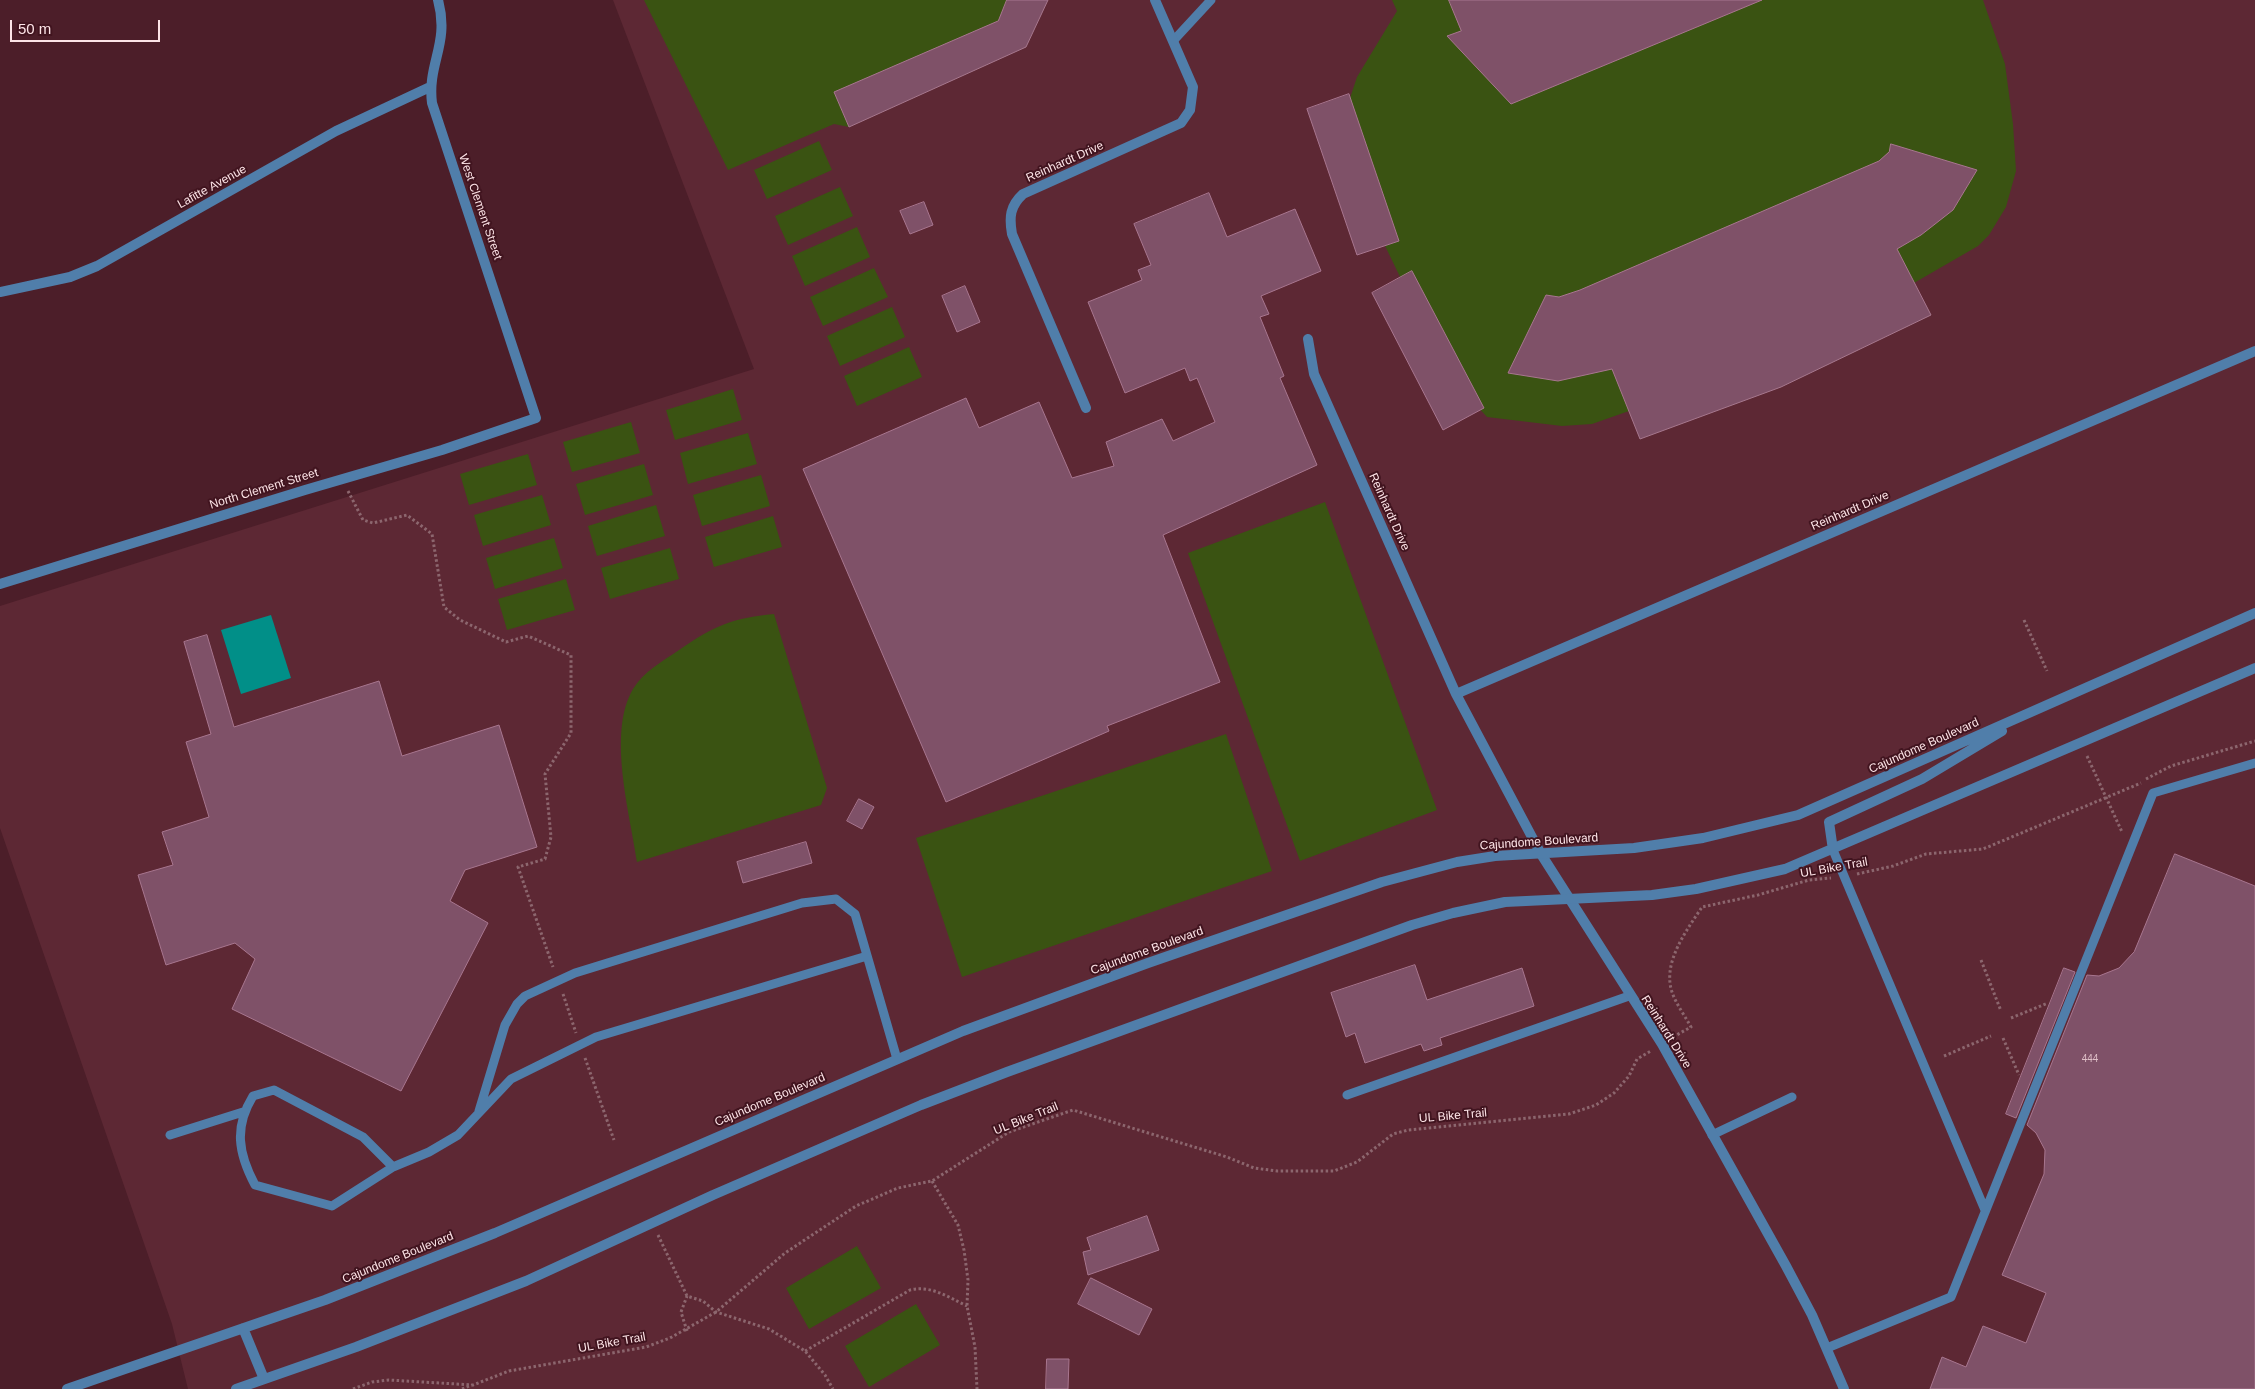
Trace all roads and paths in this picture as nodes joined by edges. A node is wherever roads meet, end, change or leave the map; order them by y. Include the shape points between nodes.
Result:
1 (438, 0) edge
2 (1155, 0) edge
3 (1211, 0) edge
4 (1174, 40) junction
5 (430, 87) junction
6 (0, 292) edge
7 (1308, 339) dead end
8 (2255, 351) edge
9 (1086, 408) dead end
10 (536, 418) joint
11 (342, 479) junction
12 (0, 584) edge
13 (2255, 613) edge
14 (2024, 620) dead end
15 (2255, 668) edge
16 (2047, 671) dead end
17 (1456, 694) junction
18 (2038, 709) junction
19 (2255, 740) edge
20 (2086, 754) dead end
21 (2255, 763) edge
22 (2107, 798) junction
23 (1833, 850) junction
24 (2130, 851) junction
25 (1542, 854) junction
26 (1842, 877) junction
27 (1570, 898) junction
28 (867, 956) junction
29 (1981, 960) dead end
30 (558, 981) junction
31 (1629, 996) junction
32 (2048, 1003) dead end
33 (2001, 1011) dead end
34 (2011, 1018) dead end
35 (1991, 1036) dead end
36 (2003, 1038) dead end
37 (1662, 1044) junction
38 (581, 1045) junction
39 (1944, 1056) dead end
40 (896, 1059) junction
41 (2019, 1075) dead end
42 (1347, 1095) dead end
43 (1792, 1097) dead end
44 (243, 1112) junction
45 (478, 1114) junction
46 (170, 1135) dead end
47 (1712, 1135) junction
48 (614, 1140) dead end
49 (393, 1167) junction
50 (932, 1181) junction
51 (1985, 1210) junction
52 (658, 1235) dead end
53 (687, 1296) junction
54 (967, 1306) junction
55 (716, 1312) junction
56 (243, 1328) junction
57 (687, 1330) junction
58 (1827, 1348) junction
59 (805, 1351) junction
60 (264, 1379) junction
61 (472, 1385) junction
62 (66, 1389) edge
63 (236, 1389) edge
64 (353, 1389) edge
65 (462, 1389) edge
66 (833, 1389) edge
67 (977, 1389) edge
68 (1844, 1389) edge

1 - 5 street, West Clement Street via 443,28
2 - 4 street, Reinhardt Drive
3 - 4 lane
4 - 9 street, Reinhardt Drive via 1193,87 1190,110 1181,123 1023,194 1012,208 1012,234
5 - 6 street, Lafitte Avenue via 336,131 98,266 70,277
5 - 10 street, West Clement Street via 436,120
7 - 17 street, Reinhardt Drive via 1314,374
8 - 17 street, Reinhardt Drive
10 - 11 street, North Clement Street
11 - 12 street, North Clement Street
11 - 30 path via 364,520 373,523 408,514 432,534 444,607 460,620 506,642 528,636 570,655 571,733 545,774 551,837 545,859 518,867
13 - 18 street, Cajundome Boulevard
14 - 16 path
15 - 23 street
17 - 25 street, Reinhardt Drive
18 - 23 street via 1922,779 1829,822
18 - 25 street, Cajundome Boulevard via 1798,815 1771,823 1704,838 1634,848
19 - 22 path, UL Bike Trail via 2171,766 2141,784
20 - 22 path
21 - 24 lane via 2153,793
22 - 24 path
22 - 26 path, UL Bike Trail via 1983,849 1926,854 1893,866
23 - 26 lane
23 - 27 street via 1786,869 1696,889
24 - 51 lane
25 - 27 street, Reinhardt Drive
25 - 40 street, Cajundome Boulevard via 1494,856 1457,862 1382,882 1138,967
26 - 37 path, UL Bike Trail via 1809,880 1758,895 1702,906 1676,951 1670,971 1672,992 1691,1027
26 - 51 lane
27 - 31 street, Reinhardt Drive
27 - 60 street via 1505,902 1412,925 1007,1072 921,1105 713,1195 526,1281
28 - 30 lane via 855,914 836,899 802,903
28 - 38 lane via 596,1037
28 - 40 lane
29 - 33 path
30 - 38 path
30 - 45 lane via 525,996 517,1004 505,1025
31 - 37 street, Reinhardt Drive
31 - 42 lane
32 - 34 path
35 - 39 path
36 - 41 path
37 - 47 street, Reinhardt Drive
37 - 50 path, UL Bike Trail via 1637,1059 1629,1076 1614,1093 1596,1105 1569,1114 1408,1130 1394,1134 1357,1162 1334,1171 1285,1172 1254,1168 1073,1110 1009,1132
38 - 45 lane via 511,1079
38 - 48 path
40 - 56 street, Cajundome Boulevard via 495,1233 325,1300
43 - 47 lane
44 - 46 lane
44 - 49 lane via 253,1096 274,1090 363,1138
44 - 49 lane via 239,1139 254,1185 332,1206
45 - 49 lane via 458,1135
47 - 58 street, Reinhardt Drive via 1786,1266
50 - 54 path via 958,1225 968,1280
50 - 55 path, UL Bike Trail via 898,1188 856,1206 785,1253
51 - 58 lane via 1951,1296
52 - 53 path
53 - 55 path via 703,1301
53 - 57 path via 681,1312
54 - 59 path via 933,1290 921,1287 910,1290
54 - 67 path
55 - 57 path, UL Bike Trail
55 - 59 path via 769,1329
56 - 60 street
56 - 62 street, Cajundome Boulevard
57 - 61 path, UL Bike Trail via 646,1347 510,1371
58 - 68 street, Reinhardt Drive
59 - 66 path via 826,1375
60 - 63 street
61 - 64 path, UL Bike Trail via 389,1380
61 - 65 path, UL Bike Trail

